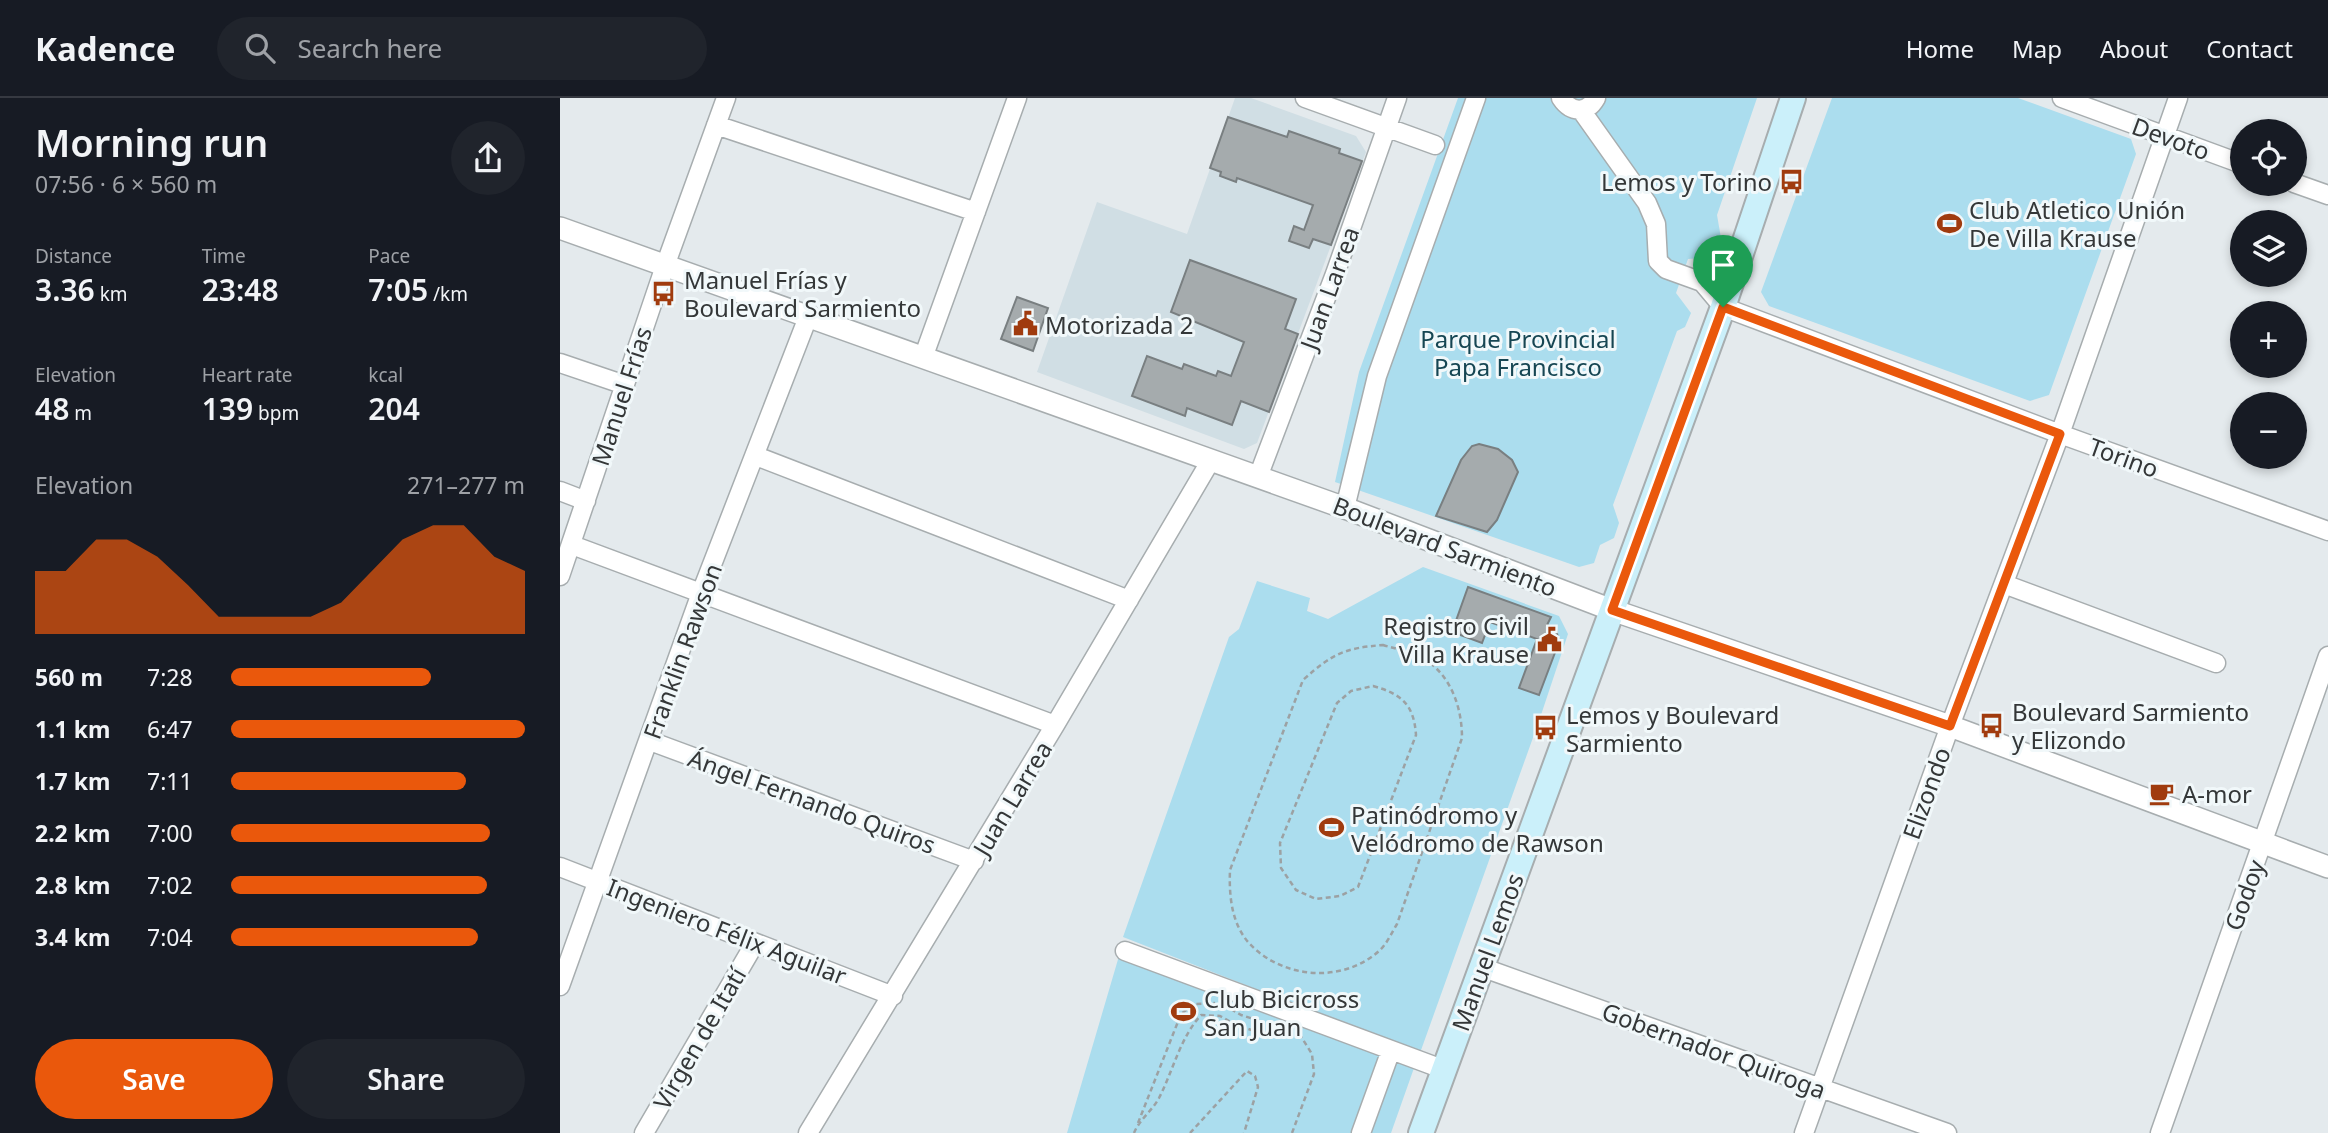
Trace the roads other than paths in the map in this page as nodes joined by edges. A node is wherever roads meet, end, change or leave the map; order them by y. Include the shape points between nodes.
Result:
1 (726, 98) edge
2 (1017, 98) edge
3 (1305, 98) edge
4 (1397, 98) edge
5 (1476, 98) edge
6 (1561, 98) edge
7 (1596, 98) edge
8 (1793, 98) edge
9 (2062, 98) edge
10 (2178, 98) edge
11 (1581, 110) junction
12 (716, 125) junction
13 (1387, 127) junction
14 (2164, 135) junction
15 (1435, 145) dead end
16 (2230, 160) edge
17 (2307, 188) edge
18 (2328, 195) edge
19 (976, 212) junction
20 (560, 228) edge
21 (665, 266) junction
22 (1723, 307) junction
23 (808, 317) junction
24 (923, 358) junction
25 (560, 363) edge
26 (625, 385) junction
27 (2060, 434) junction
28 (756, 456) junction
29 (1211, 460) junction
30 (1258, 477) junction
31 (560, 491) edge
32 (586, 501) junction
33 (1345, 508) junction
34 (2328, 531) edge
35 (572, 545) junction
36 (560, 576) edge
37 (2004, 584) junction
38 (701, 593) junction
39 (1129, 600) junction
40 (1612, 610) junction
41 (2328, 656) edge
42 (2216, 663) dead end
43 (1055, 725) junction
44 (1950, 726) junction
45 (650, 741) junction
46 (2263, 843) junction
47 (974, 861) junction
48 (560, 867) edge
49 (2328, 867) edge
50 (598, 881) junction
51 (755, 943) junction
52 (1125, 951) dead end
53 (1481, 967) junction
54 (560, 986) edge
55 (893, 996) junction
56 (1391, 1050) junction
57 (1445, 1070) junction
58 (1821, 1087) junction
59 (644, 1133) edge
60 (808, 1133) edge
61 (1361, 1133) edge
62 (1422, 1133) edge
63 (1804, 1133) edge
64 (1947, 1133) edge
65 (2160, 1133) edge

1 - 12 street, Manuel Frías
2 - 19 street
3 - 13 street
4 - 13 street, Juan Larrea
5 - 33 street via 1377,376
6 - 11 street via 1568,107
7 - 11 street
8 - 22 main road, Manuel Lemos
9 - 14 street, Devoto
10 - 14 street, Elizondo
11 - 22 street via 1647,203 1656,224 1658,261 1702,282
12 - 19 street
12 - 21 street, Manuel Frías
13 - 15 street
13 - 30 street, Juan Larrea
14 - 16 street, Devoto
14 - 27 street, Elizondo
17 - 18 street
19 - 24 street
20 - 21 street, Boulevard Sarmiento
21 - 23 street, Boulevard Sarmiento
21 - 26 street, Manuel Frías
22 - 27 street, Torino
22 - 40 main road, Manuel Lemos
23 - 24 street, Boulevard Sarmiento
23 - 28 street, Franklin Rawson
24 - 29 street, Boulevard Sarmiento
25 - 26 street
26 - 32 street, Manuel Frías
27 - 34 street, Torino
27 - 37 street, Elizondo
28 - 38 street, Franklin Rawson
28 - 39 street
29 - 30 street, Boulevard Sarmiento
29 - 39 street, Juan Larrea
30 - 33 street, Boulevard Sarmiento
31 - 32 street
32 - 35 street, Manuel Frías
33 - 40 street, Boulevard Sarmiento
35 - 36 street, Manuel Frías
35 - 38 street
37 - 42 street
37 - 44 street, Elizondo
38 - 43 street
38 - 45 street, Franklin Rawson
39 - 43 street, Juan Larrea
40 - 44 street, Boulevard Sarmiento
40 - 53 main road, Manuel Lemos
41 - 46 street, Godoy
43 - 47 street, Juan Larrea
44 - 46 street, Boulevard Sarmiento
44 - 58 street, Elizondo
45 - 47 street, Ángel Fernando Quiros
45 - 50 street, Franklin Rawson
46 - 49 street, Boulevard Sarmiento
46 - 65 street, Godoy
47 - 55 street, Juan Larrea
48 - 50 street, Ingeniero Félix Aguilar
50 - 51 street, Ingeniero Félix Aguilar
50 - 54 street, Franklin Rawson
51 - 55 street, Ingeniero Félix Aguilar
51 - 59 street, Virgen de Itatí
52 - 56 street
53 - 57 main road, Manuel Lemos
53 - 58 street, Gobernador Quiroga
55 - 60 street, Juan Larrea
56 - 57 street
56 - 61 street
57 - 62 main road, Manuel Lemos
58 - 63 street, Elizondo
58 - 64 street, Gobernador Quiroga

